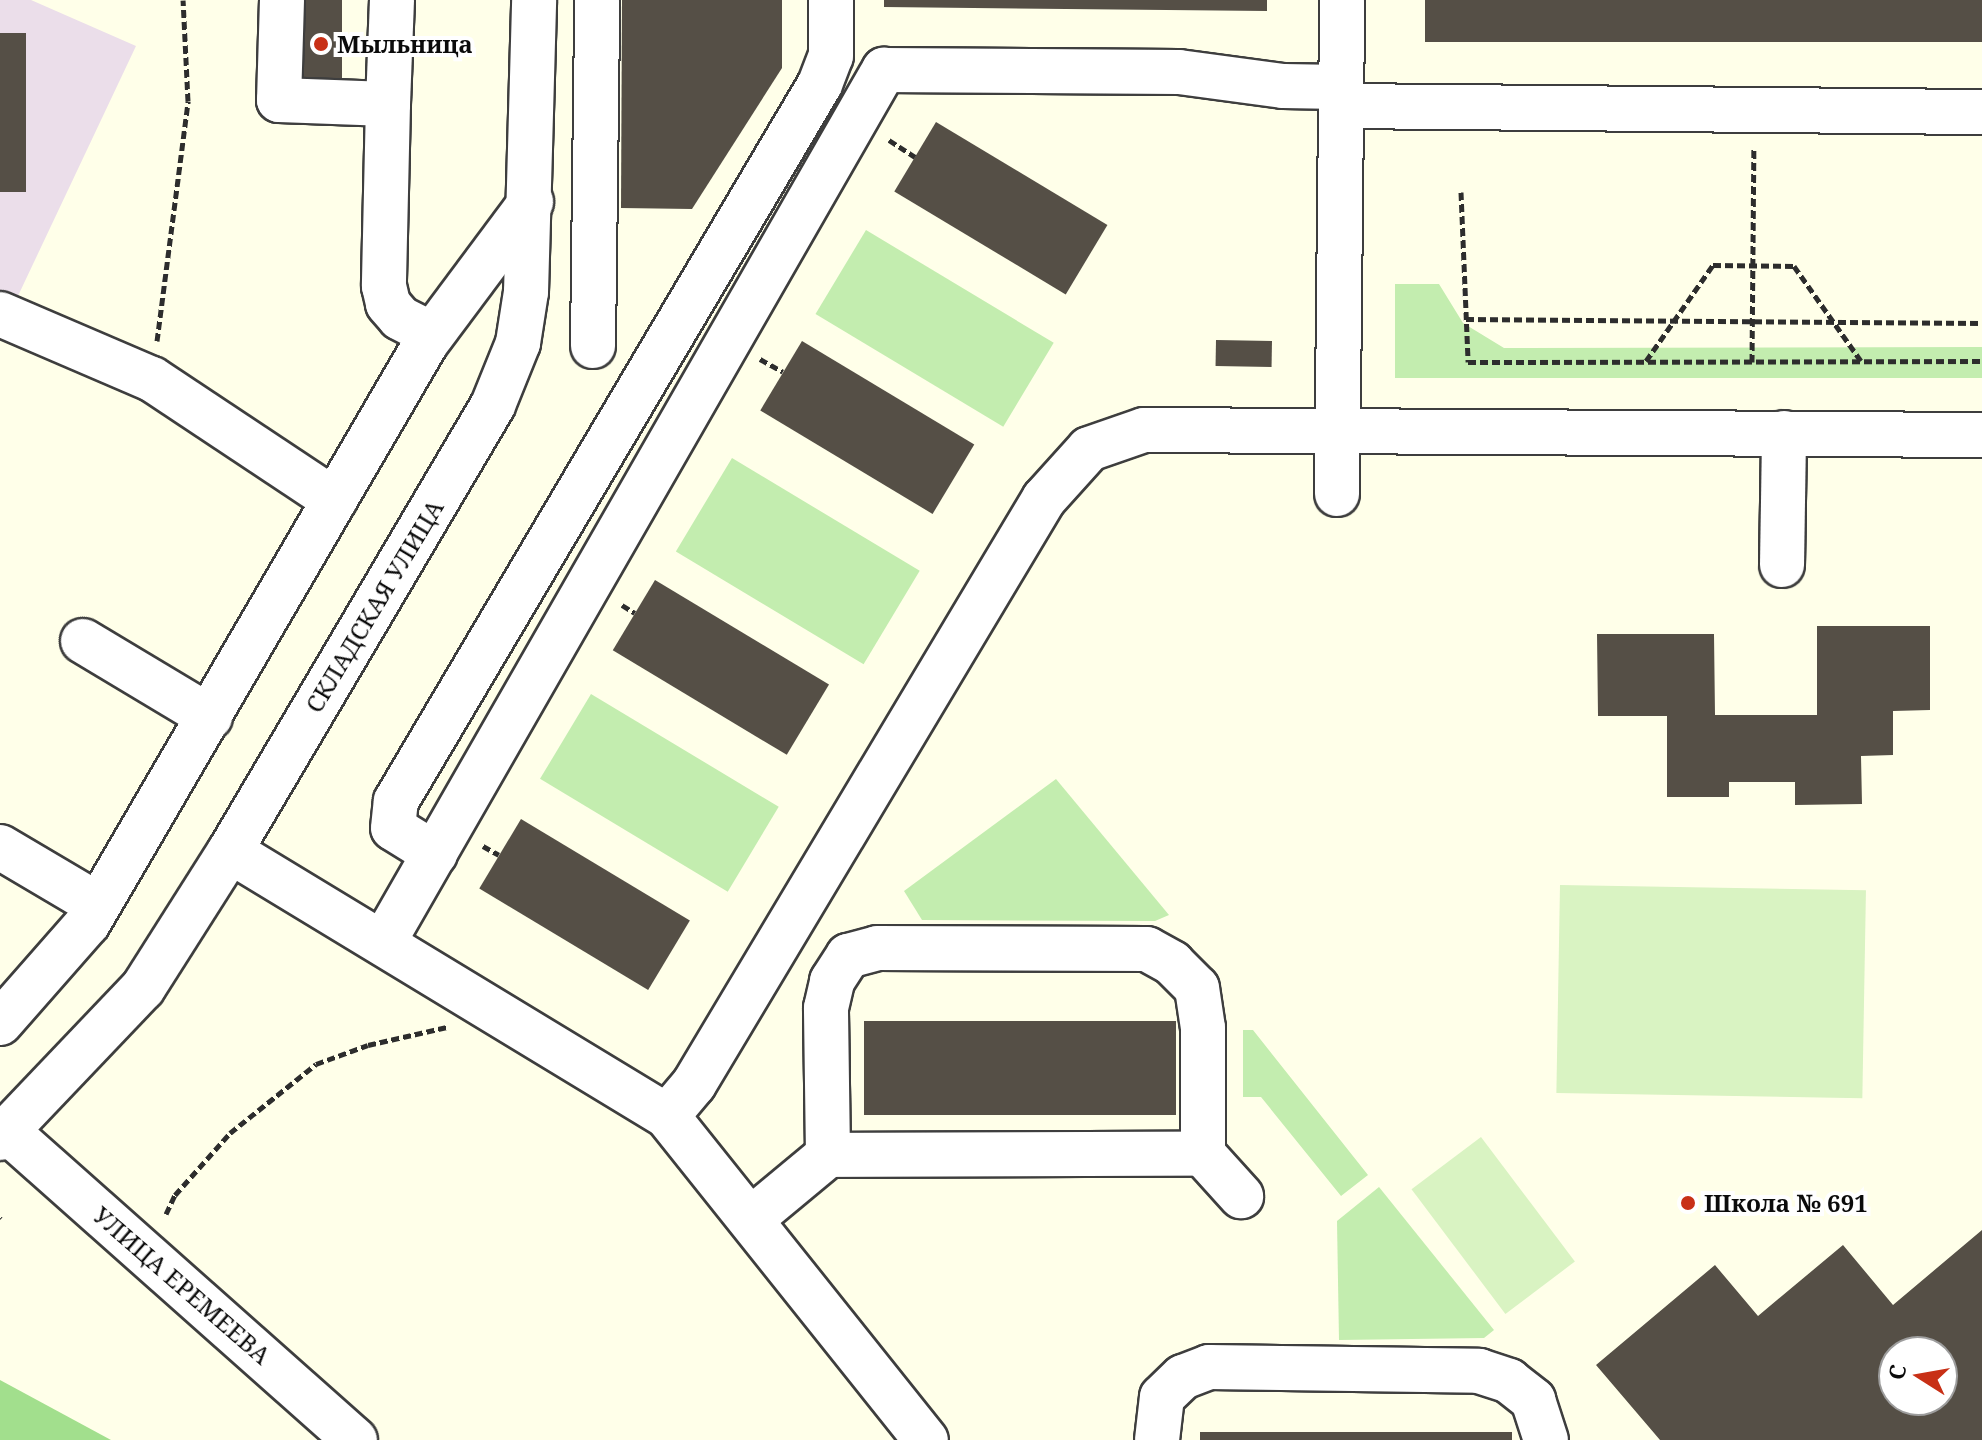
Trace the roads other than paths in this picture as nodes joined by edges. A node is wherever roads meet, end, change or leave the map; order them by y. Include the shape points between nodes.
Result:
1 (282, 0) edge
2 (392, 0) edge
3 (534, 0) edge
4 (597, 0) edge
5 (831, 0) edge
6 (1342, 0) edge
7 (831, 56) junction
8 (884, 70) junction
9 (1341, 96) junction
10 (388, 104) junction
11 (1982, 112) edge
12 (531, 202) junction
13 (529, 256) junction
14 (596, 257) junction
15 (0, 314) edge
16 (432, 334) junction
17 (593, 346) dead end
18 (1338, 429) junction
19 (1784, 433) junction
20 (1982, 435) edge
21 (1337, 494) dead end
22 (334, 500) junction
23 (1782, 565) dead end
24 (83, 641) dead end
25 (210, 717) junction
26 (0, 847) edge
27 (230, 851) junction
28 (435, 854) junction
29 (98, 905) junction
30 (383, 943) junction
31 (0, 1023) edge
32 (667, 1116) junction
33 (3, 1139) edge
34 (1203, 1154) junction
35 (828, 1155) junction
36 (1241, 1196) dead end
37 (751, 1219) junction
38 (355, 1440) edge
39 (926, 1440) edge
40 (1157, 1440) edge
41 (1546, 1440) edge

1 - 10 street via 279,100
2 - 10 street
3 - 12 street, СКЛАДСКАЯ УЛИЦА
4 - 14 street
5 - 7 street
6 - 9 street
7 - 8 street
7 - 28 street via 396,801 393,828
8 - 9 street via 1179,72
8 - 28 street
9 - 11 street
9 - 18 street
10 - 16 street via 384,286 388,304 400,318
12 - 13 street, СКЛАДСКАЯ УЛИЦА
12 - 16 street
13 - 14 street
13 - 27 street, СКЛАДСКАЯ УЛИЦА via 518,343 493,405
14 - 17 street
15 - 22 street via 152,379
16 - 22 street
18 - 19 street
18 - 21 street
18 - 32 street via 1144,430 1089,449 1044,499 694,1084
19 - 20 street
19 - 23 street
22 - 25 street
24 - 25 street
25 - 29 street
26 - 29 street
27 - 30 street
27 - 33 street, СКЛАДСКАЯ УЛИЦА via 143,988
28 - 30 street
29 - 31 street via 51,968
30 - 32 street
32 - 37 street
33 - 38 street, УЛИЦА ЕРЕМЕЕВА
34 - 35 street
34 - 35 street via 1203,1028 1197,988 1172,963 1147,949 877,948 848,956 832,981 826,1008
34 - 36 street
35 - 37 street
37 - 39 street
40 - 41 street via 1162,1397 1183,1377 1209,1367 1479,1371 1509,1381 1533,1400

